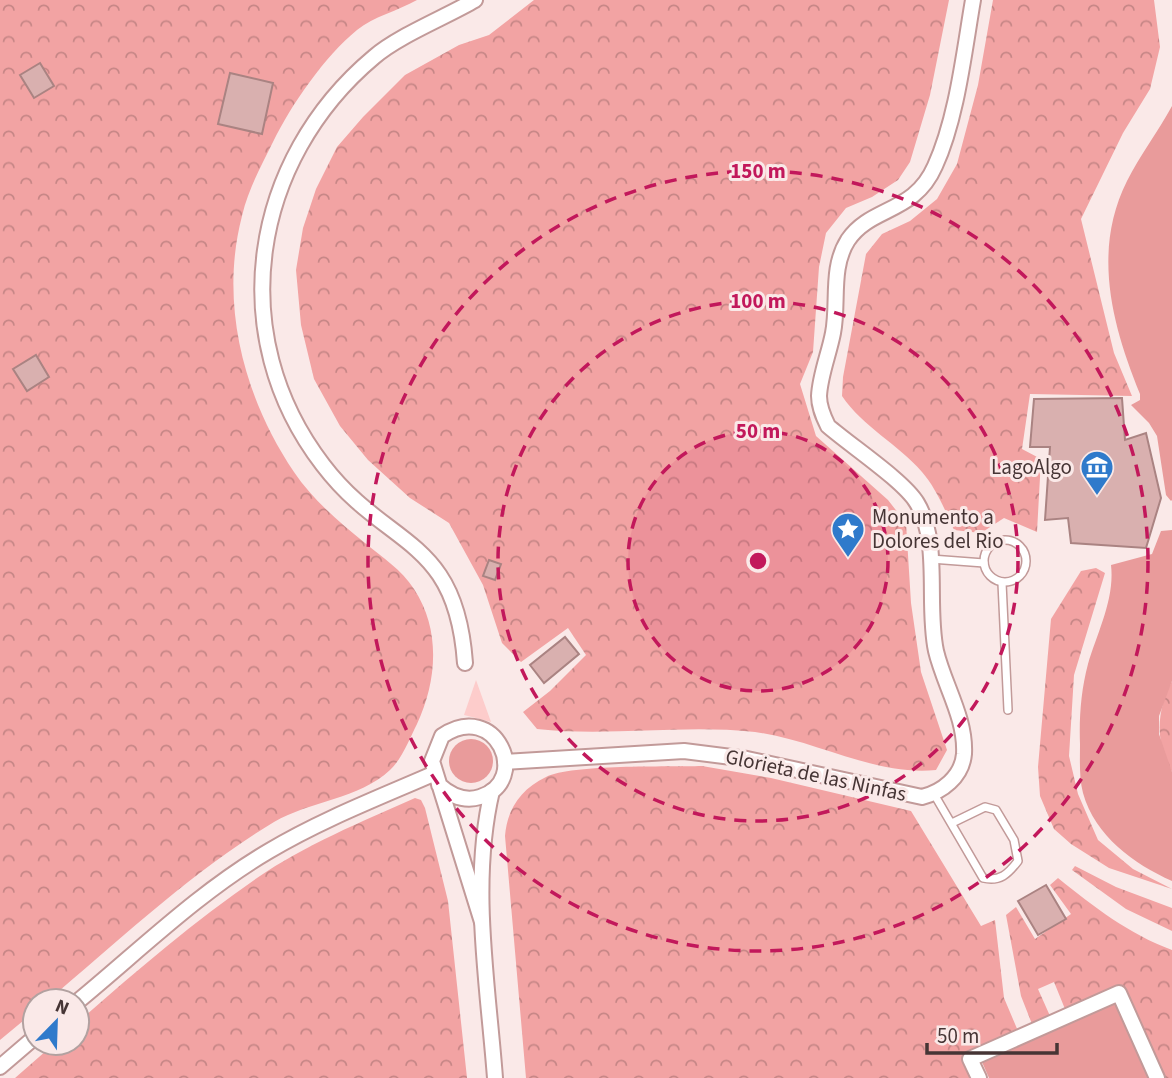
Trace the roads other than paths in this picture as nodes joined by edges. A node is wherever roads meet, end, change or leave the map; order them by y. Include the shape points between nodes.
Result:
1 (475, 0) edge
2 (973, 0) edge
3 (930, 559) junction
4 (984, 563) junction
5 (1002, 583) junction
6 (465, 663) dead end
7 (1008, 710) dead end
8 (505, 762) junction
9 (436, 780) junction
10 (492, 791) junction
11 (934, 794) junction
12 (952, 823) junction
13 (482, 922) junction
14 (91, 991) edge
15 (21, 1049) edge
16 (0, 1067) edge
17 (495, 1078) edge
18 (979, 1078) edge
19 (1157, 1078) edge

1 - 6 street via 375,55 332,97 306,133 279,185 262,276 265,327 278,384 302,433 354,499 415,545 444,578 463,631
2 - 3 street, Glorieta de las Ninfas via 950,118 935,166 917,195 859,228 839,260 833,332 819,395 828,426 915,500 925,517
3 - 4 lane
3 - 11 street, Glorieta de las Ninfas via 933,631 962,729 964,757 957,774
4 - 5 lane via 989,577
4 - 5 lane via 994,542 1018,542 1027,560 1023,572 1013,582
5 - 7 lane
8 - 9 street via 501,744 493,735 484,729 462,727 442,736 434,749
8 - 10 street via 502,778
8 - 11 street, Glorieta de las Ninfas via 684,751 747,759 922,797
9 - 10 street via 461,799
9 - 13 street
9 - 14 street via 307,830 259,857
10 - 13 street via 484,838
11 - 12 lane
12 - 12 lane via 983,878 1007,875 1018,862 1014,840 996,810 985,807
13 - 17 street
15 - 16 street
18 - 19 street via 970,1059 1119,993

